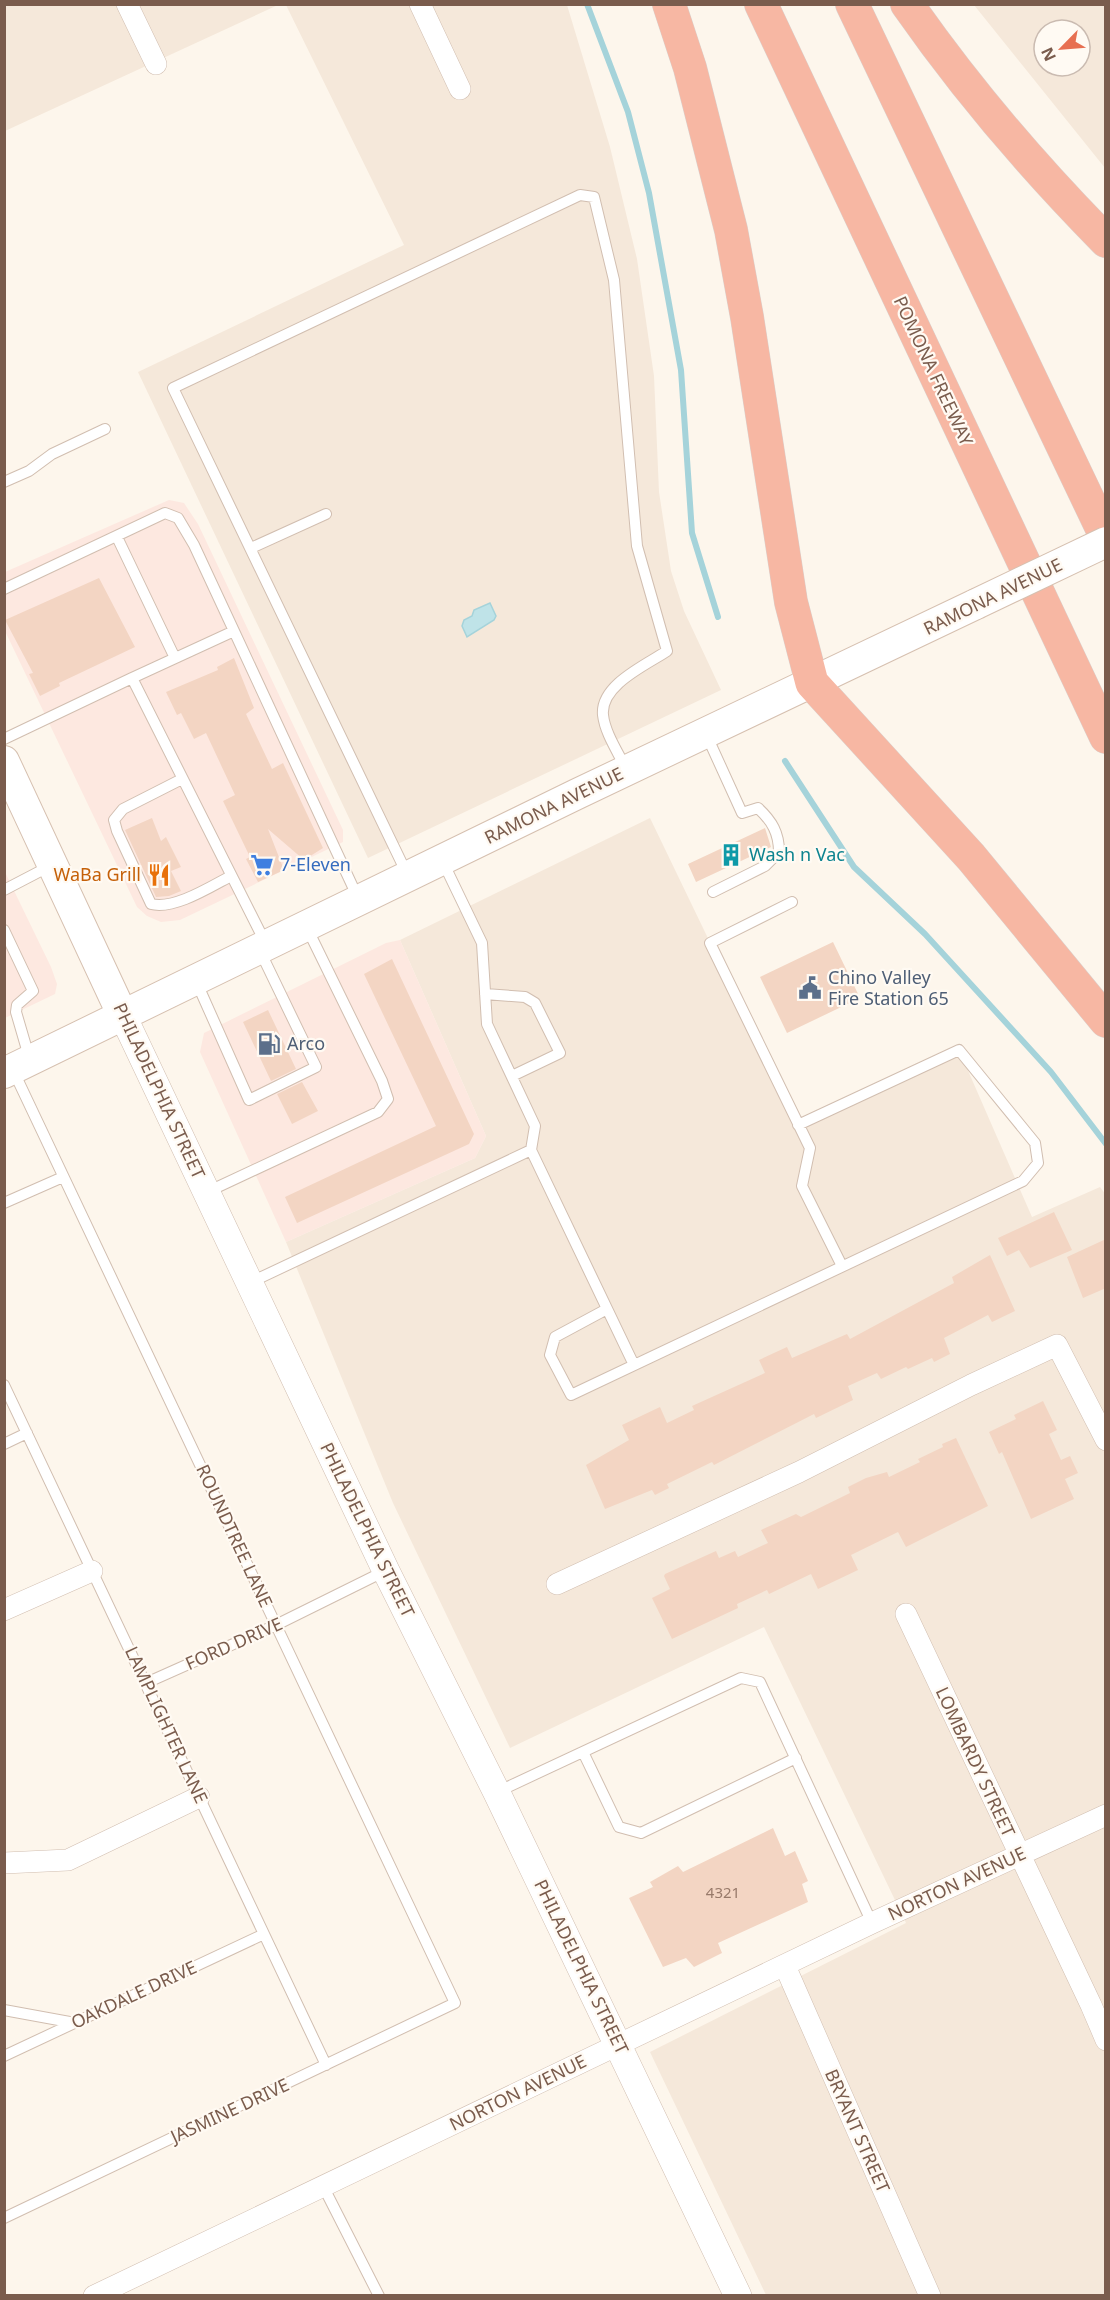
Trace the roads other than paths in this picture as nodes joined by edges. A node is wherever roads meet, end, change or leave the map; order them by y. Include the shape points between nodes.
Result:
1 (128, 4) edge
2 (420, 4) edge
3 (669, 4) edge
4 (761, 4) edge
5 (852, 4) edge
6 (907, 4) edge
7 (156, 64) dead end
8 (460, 89) dead end
9 (1106, 241) edge
10 (105, 429) dead end
11 (4, 482) edge
12 (326, 514) dead end
13 (117, 537) junction
14 (1106, 537) edge
15 (1106, 542) edge
16 (251, 548) junction
17 (4, 589) edge
18 (234, 631) junction
19 (175, 658) junction
20 (132, 678) junction
21 (812, 684) junction
22 (706, 733) junction
23 (1106, 737) edge
24 (4, 739) edge
25 (4, 761) edge
26 (627, 770) junction
27 (182, 779) junction
28 (442, 860) junction
29 (53, 865) junction
30 (231, 876) junction
31 (408, 876) junction
32 (4, 890) edge
33 (713, 892) dead end
34 (360, 901) junction
35 (792, 902) dead end
36 (306, 928) junction
37 (4, 930) edge
38 (263, 949) junction
39 (196, 981) junction
40 (485, 994) junction
41 (123, 1016) junction
42 (1106, 1021) edge
43 (16, 1067) edge
44 (512, 1076) junction
45 (798, 1125) junction
46 (531, 1150) junction
47 (63, 1177) junction
48 (207, 1192) junction
49 (4, 1203) edge
50 (842, 1266) junction
51 (249, 1283) junction
52 (607, 1309) junction
53 (634, 1365) junction
54 (4, 1386) edge
55 (27, 1433) junction
56 (1106, 1440) edge
57 (4, 1444) edge
58 (92, 1571) junction
59 (386, 1571) junction
60 (557, 1584) dead end
61 (4, 1610) edge
62 (906, 1614) dead end
63 (276, 1625) junction
64 (146, 1683) junction
65 (583, 1752) junction
66 (796, 1758) junction
67 (497, 1793) junction
68 (199, 1797) junction
69 (1106, 1815) edge
70 (1019, 1855) junction
71 (4, 1863) edge
72 (872, 1923) junction
73 (264, 1934) junction
74 (785, 1966) junction
75 (455, 2003) joint
76 (4, 2010) edge
77 (75, 2023) junction
78 (1106, 2040) edge
79 (619, 2045) junction
80 (4, 2056) edge
81 (326, 2065) junction
82 (324, 2186) junction
83 (4, 2218) edge
84 (94, 2295) edge
85 (379, 2295) edge
86 (738, 2295) edge
87 (930, 2295) edge

1 - 7 street
2 - 8 street
3 - 21 highway via 690,68 731,230 791,602
4 - 23 highway, POMONA FREEWAY
5 - 14 highway
6 - 9 highway via 954,72 1038,172
10 - 11 lane
12 - 16 lane
13 - 17 lane
13 - 18 lane via 165,513 178,518
13 - 19 lane
15 - 21 main road, RAMONA AVENUE, bridge
16 - 26 lane via 173,388 580,195 594,196 614,280 637,546 667,651 613,688 605,702 607,729
16 - 31 lane
18 - 19 lane
18 - 34 lane
19 - 20 lane
20 - 24 lane
20 - 27 lane
21 - 22 main road, RAMONA AVENUE
21 - 42 highway via 971,857
22 - 26 main road, RAMONA AVENUE
22 - 33 lane via 742,813 758,808 771,820 779,838 779,852 765,866
25 - 29 main road, PHILADELPHIA STREET
26 - 28 main road, RAMONA AVENUE
27 - 30 lane
27 - 30 lane via 123,809 114,820 151,904 162,907 195,896
28 - 31 main road, RAMONA AVENUE
28 - 40 lane via 482,943
29 - 32 lane
29 - 41 main road, PHILADELPHIA STREET
30 - 38 lane
31 - 34 main road, RAMONA AVENUE
34 - 36 main road, RAMONA AVENUE
35 - 45 lane via 710,943
36 - 38 main road, RAMONA AVENUE
36 - 48 lane via 388,1099 378,1112
37 - 43 lane, ROUNDTREE LANE via 33,991 17,1005
38 - 39 main road, RAMONA AVENUE
38 - 39 lane via 316,1067 249,1100
39 - 41 main road, RAMONA AVENUE
40 - 44 lane via 487,1024
40 - 44 lane via 525,998 535,1003 560,1053
41 - 43 main road, RAMONA AVENUE
41 - 48 street, PHILADELPHIA STREET
43 - 47 lane, ROUNDTREE LANE
44 - 46 lane via 535,1126
45 - 50 lane via 810,1148 802,1186
45 - 50 lane via 959,1050 1035,1143 1038,1163 1023,1181
46 - 51 lane
46 - 52 lane
47 - 49 lane
47 - 63 lane, ROUNDTREE LANE
48 - 51 street, PHILADELPHIA STREET
50 - 53 lane
51 - 59 street, PHILADELPHIA STREET
52 - 53 lane
52 - 53 lane via 555,1337 550,1355 571,1395
54 - 55 lane, LAMPLIGHTER LANE
55 - 57 lane
55 - 58 lane, LAMPLIGHTER LANE
56 - 60 street via 1057,1345 799,1472
58 - 61 street
58 - 64 lane, LAMPLIGHTER LANE
59 - 63 lane, FORD DRIVE
59 - 67 street, PHILADELPHIA STREET
62 - 70 street, LOMBARDY STREET
63 - 64 lane, FORD DRIVE
63 - 75 lane, ROUNDTREE LANE
64 - 68 lane, LAMPLIGHTER LANE
65 - 66 lane via 741,1678 760,1682
65 - 66 lane via 619,1827 641,1833
65 - 67 lane
66 - 72 lane
67 - 79 street, PHILADELPHIA STREET
68 - 71 street via 68,1860
68 - 73 lane, LAMPLIGHTER LANE
69 - 70 street, NORTON AVENUE
70 - 72 street, NORTON AVENUE
70 - 78 street, LOMBARDY STREET
72 - 74 street, NORTON AVENUE
73 - 77 lane, OAKDALE DRIVE
73 - 81 lane, LAMPLIGHTER LANE
74 - 79 street, NORTON AVENUE
74 - 87 street, BRYANT STREET
75 - 81 lane, JASMINE DRIVE
76 - 77 lane
77 - 80 lane, OAKDALE DRIVE
79 - 82 street, NORTON AVENUE
79 - 86 street, PHILADELPHIA STREET
81 - 83 lane, JASMINE DRIVE
82 - 84 street, NORTON AVENUE
82 - 85 lane

